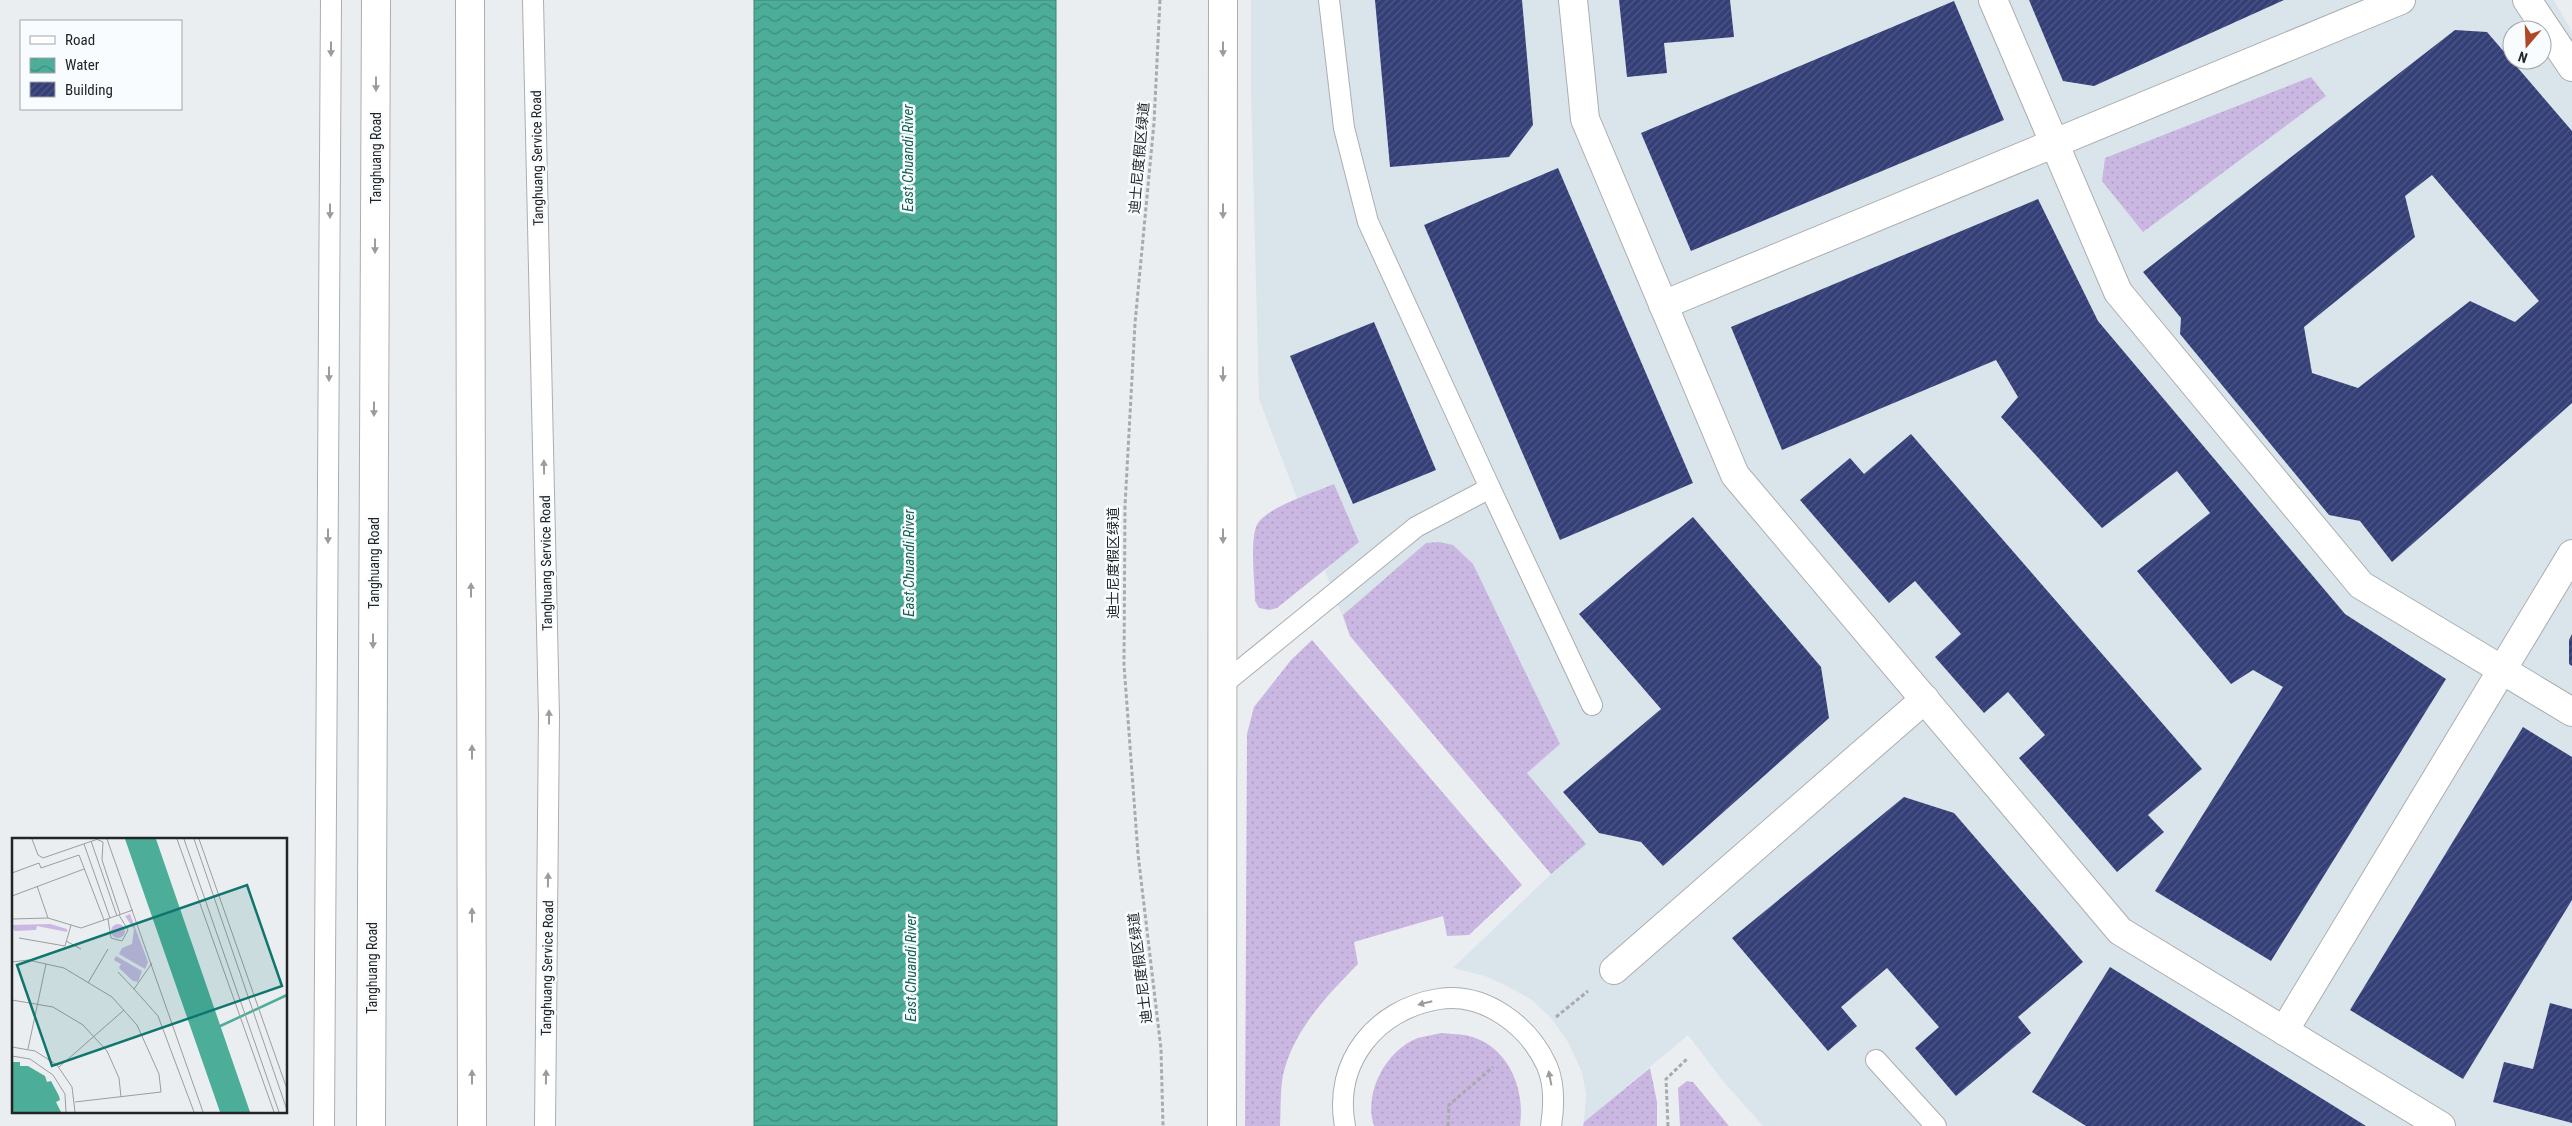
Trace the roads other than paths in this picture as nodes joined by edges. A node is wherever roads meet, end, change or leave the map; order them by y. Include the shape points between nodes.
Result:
1 (331, 0) edge
2 (376, 0) edge
3 (470, 0) edge
4 (533, 0) edge
5 (1224, 0) edge
6 (1329, 0) edge
7 (1573, 0) edge
8 (1993, 0) edge
9 (2401, 0) edge
10 (2527, 0) edge
11 (2572, 67) edge
12 (2056, 144) junction
13 (1663, 305) junction
14 (1490, 488) junction
15 (2572, 554) edge
16 (2502, 671) junction
17 (1222, 685) junction
18 (1925, 699) junction
19 (1592, 705) dead end
20 (2572, 712) edge
21 (1614, 970) road end
22 (2284, 1030) junction
23 (1876, 1060) dead end
24 (324, 1126) edge
25 (371, 1126) edge
26 (472, 1126) edge
27 (545, 1126) edge
28 (1222, 1126) edge
29 (1345, 1126) edge
30 (1551, 1126) edge
31 (1936, 1126) edge
32 (2441, 1126) edge

1 -> 24 lane
2 -> 25 street, Tanghuang Road
26 -> 3 street
27 -> 4 lane, Tanghuang Service Road via 549,716
5 -> 17 street
6 - 14 lane via 1344,128 1368,222
7 - 13 street via 1585,120
8 - 12 street
9 - 12 street
10 - 11 street
12 - 13 street
12 - 16 street via 2118,292 2360,585
13 - 18 street via 1735,475
14 - 17 lane via 1416,527
14 - 19 lane
15 - 16 street
16 - 20 street
16 - 22 street
17 - 28 street
18 - 21 street
18 - 22 street via 2120,930
22 - 32 street
23 - 31 lane
30 -> 29 lane via 1554,1101 1548,1068 1530,1038 1506,1015 1474,1002 1440,999 1406,1007 1376,1027 1354,1055 1343,1089

